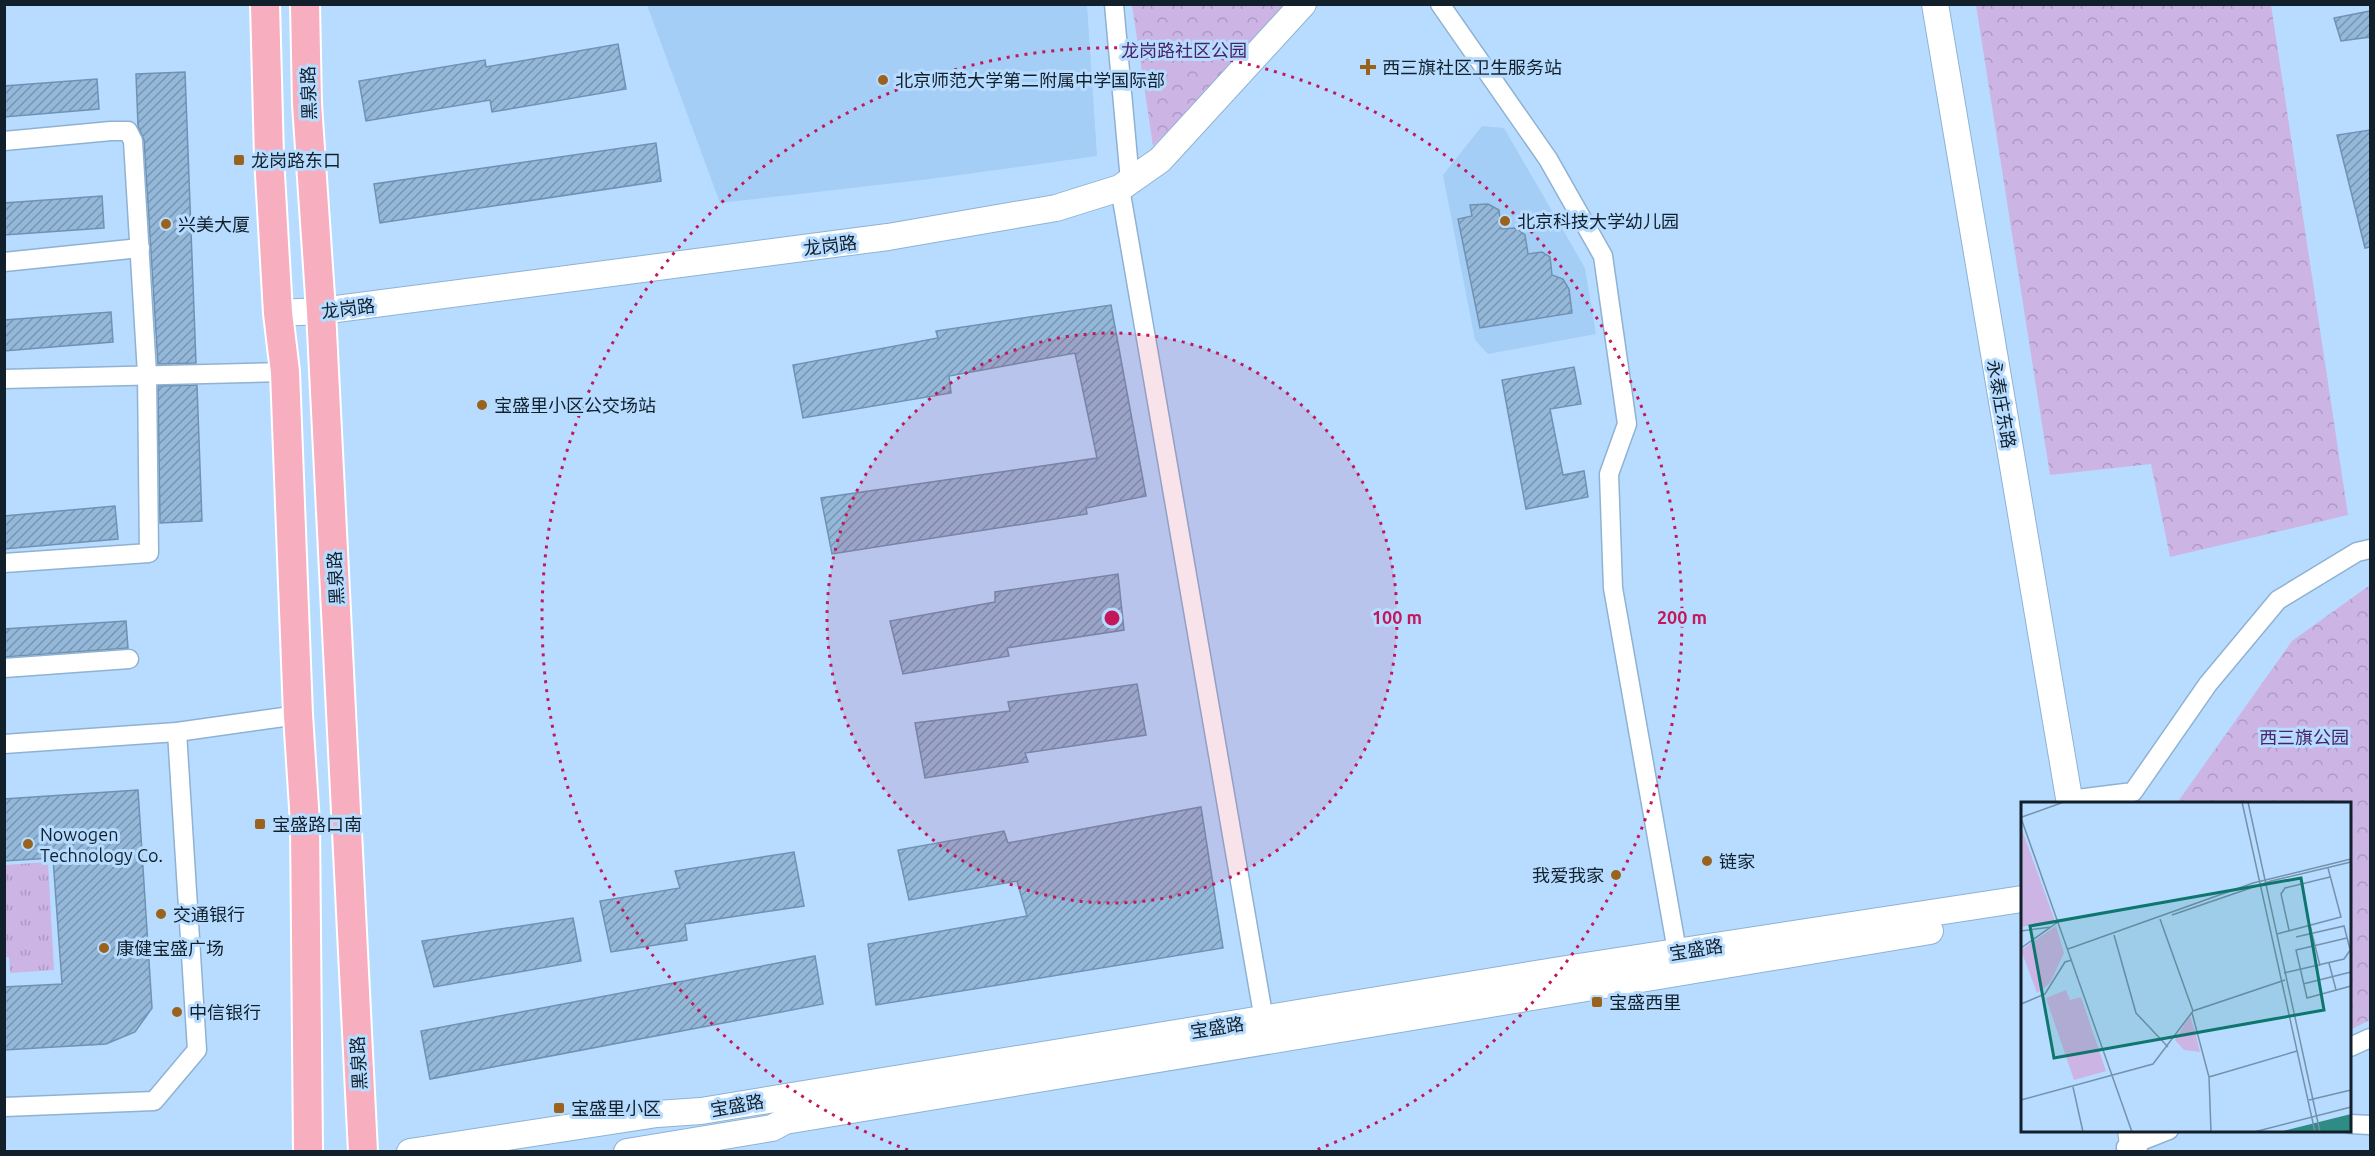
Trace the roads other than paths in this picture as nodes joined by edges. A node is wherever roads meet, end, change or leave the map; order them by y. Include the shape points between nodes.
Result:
1 (264, 4) edge
2 (305, 4) edge
3 (1114, 4) edge
4 (1303, 4) edge
5 (1440, 4) edge
6 (1935, 4) edge
7 (4, 141) edge
8 (1125, 184) junction
9 (140, 248) junction
10 (4, 262) edge
11 (321, 312) junction
12 (278, 313) junction
13 (285, 372) junction
14 (147, 374) junction
15 (4, 379) edge
16 (2370, 549) edge
17 (4, 563) edge
18 (129, 659) dead end
19 (4, 668) edge
20 (298, 715) junction
21 (177, 732) junction
22 (4, 744) edge
23 (2070, 802) edge
24 (2021, 899) edge
25 (2021, 915) edge
26 (1677, 951) junction
27 (1264, 1020) junction
28 (2370, 1038) edge
29 (2351, 1046) edge
30 (4, 1107) edge
31 (2351, 1124) edge
32 (2370, 1125) edge
33 (2114, 1132) edge
34 (2131, 1132) edge
35 (2161, 1132) edge
36 (2166, 1132) edge
37 (308, 1152) edge
38 (363, 1152) edge
39 (410, 1152) edge
40 (627, 1152) edge
41 (2118, 1152) edge
42 (2134, 1152) edge

1 - 12 main road
2 - 11 main road, 黑泉路
3 - 8 street
4 - 8 street, 龙岗路 via 1160,160
5 - 26 street via 1548,159 1603,256 1627,424 1609,474 1613,588
6 - 23 street, 永泰庄东路
7 - 9 street via 128,131 133,141
8 - 11 street, 龙岗路 via 1056,208 888,237
8 - 27 street
9 - 10 street
9 - 14 street
11 - 12 street, 龙岗路
11 - 38 main road, 黑泉路
12 - 13 main road
13 - 14 street
13 - 20 main road
14 - 15 street
14 - 17 street via 149,553
16 - 23 street via 2357,552 2278,600 2208,684 2133,792
18 - 19 street
20 - 21 street
20 - 37 main road via 304,823
21 - 22 street
21 - 30 street via 196,1050 154,1101
24 - 26 street, 宝盛路
25 - 40 street, 宝盛路 via 785,1121 772,1128
26 - 27 street, 宝盛路
27 - 39 street, 宝盛路 via 701,1111 657,1114
28 - 29 street
31 - 32 street
33 - 41 street
34 - 42 street
35 - 36 street via 2126,1147

